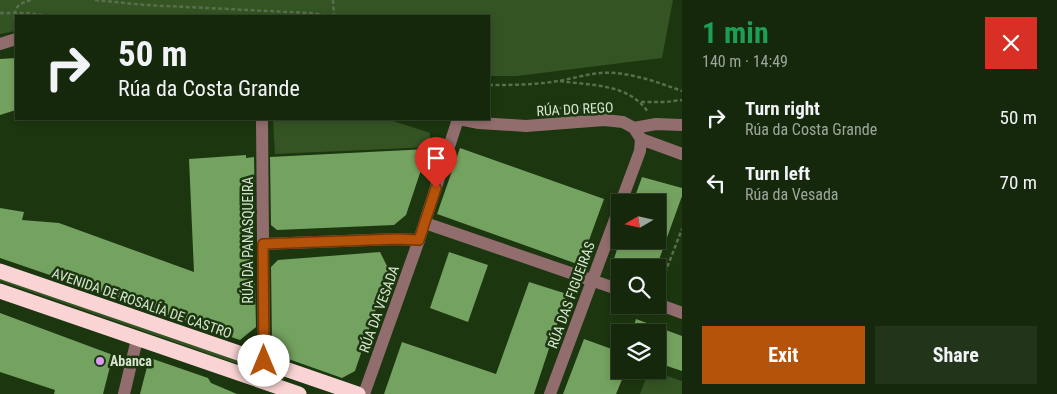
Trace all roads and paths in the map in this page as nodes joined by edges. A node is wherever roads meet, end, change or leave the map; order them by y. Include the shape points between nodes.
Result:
1 (33, 0) edge
2 (95, 0) edge
3 (333, 0) edge
4 (14, 12) junction
5 (0, 13) edge
6 (42, 15) edge
7 (325, 15) edge
8 (332, 15) edge
9 (15, 20) edge
10 (15, 39) edge
11 (0, 44) edge
12 (559, 81) junction
13 (490, 85) edge
14 (682, 91) edge
15 (682, 100) edge
16 (262, 120) edge
17 (458, 120) edge
18 (463, 120) edge
19 (682, 124) edge
20 (634, 128) junction
21 (641, 139) junction
22 (682, 154) edge
23 (624, 194) edge
24 (425, 223) junction
25 (611, 230) edge
26 (682, 231) edge
27 (419, 240) junction
28 (263, 244) junction
29 (0, 271) edge
30 (666, 272) edge
31 (592, 280) junction
32 (611, 287) edge
33 (0, 291) edge
34 (666, 307) edge
35 (682, 313) edge
36 (137, 339) junction
37 (264, 361) junction
38 (124, 394) edge
39 (299, 394) edge
40 (358, 394) edge
41 (364, 394) edge
42 (550, 394) edge

1 - 4 path via 21,3
2 - 7 path
3 - 8 path
4 - 5 path
4 - 6 path
4 - 9 path
10 - 11 street
12 - 13 path
12 - 14 path via 581,75 614,73 636,76
12 - 15 path via 620,90 641,102
16 - 28 street, RÚA DA PANASQUEIRA
17 - 24 street, RÚA DA VESADA
18 - 20 street, RÚA DO REGO via 526,126 615,120
19 - 20 street
20 - 21 street
21 - 22 street
21 - 23 street via 640,151
24 - 27 street, RÚA DA VESADA
24 - 31 street
25 - 31 street, RÚA DAS FIGUEIRAS
26 - 30 path
27 - 28 street
27 - 41 street, RÚA DA VESADA
28 - 37 street, RÚA DA PANASQUEIRA
29 - 37 highway, AVENIDA DE ROSALÍA DE CASTRO
31 - 32 street
31 - 42 street, RÚA DAS FIGUEIRAS
33 - 36 highway
34 - 35 street
36 - 38 street
36 - 39 highway
37 - 40 highway, AVENIDA DE ROSALÍA DE CASTRO

